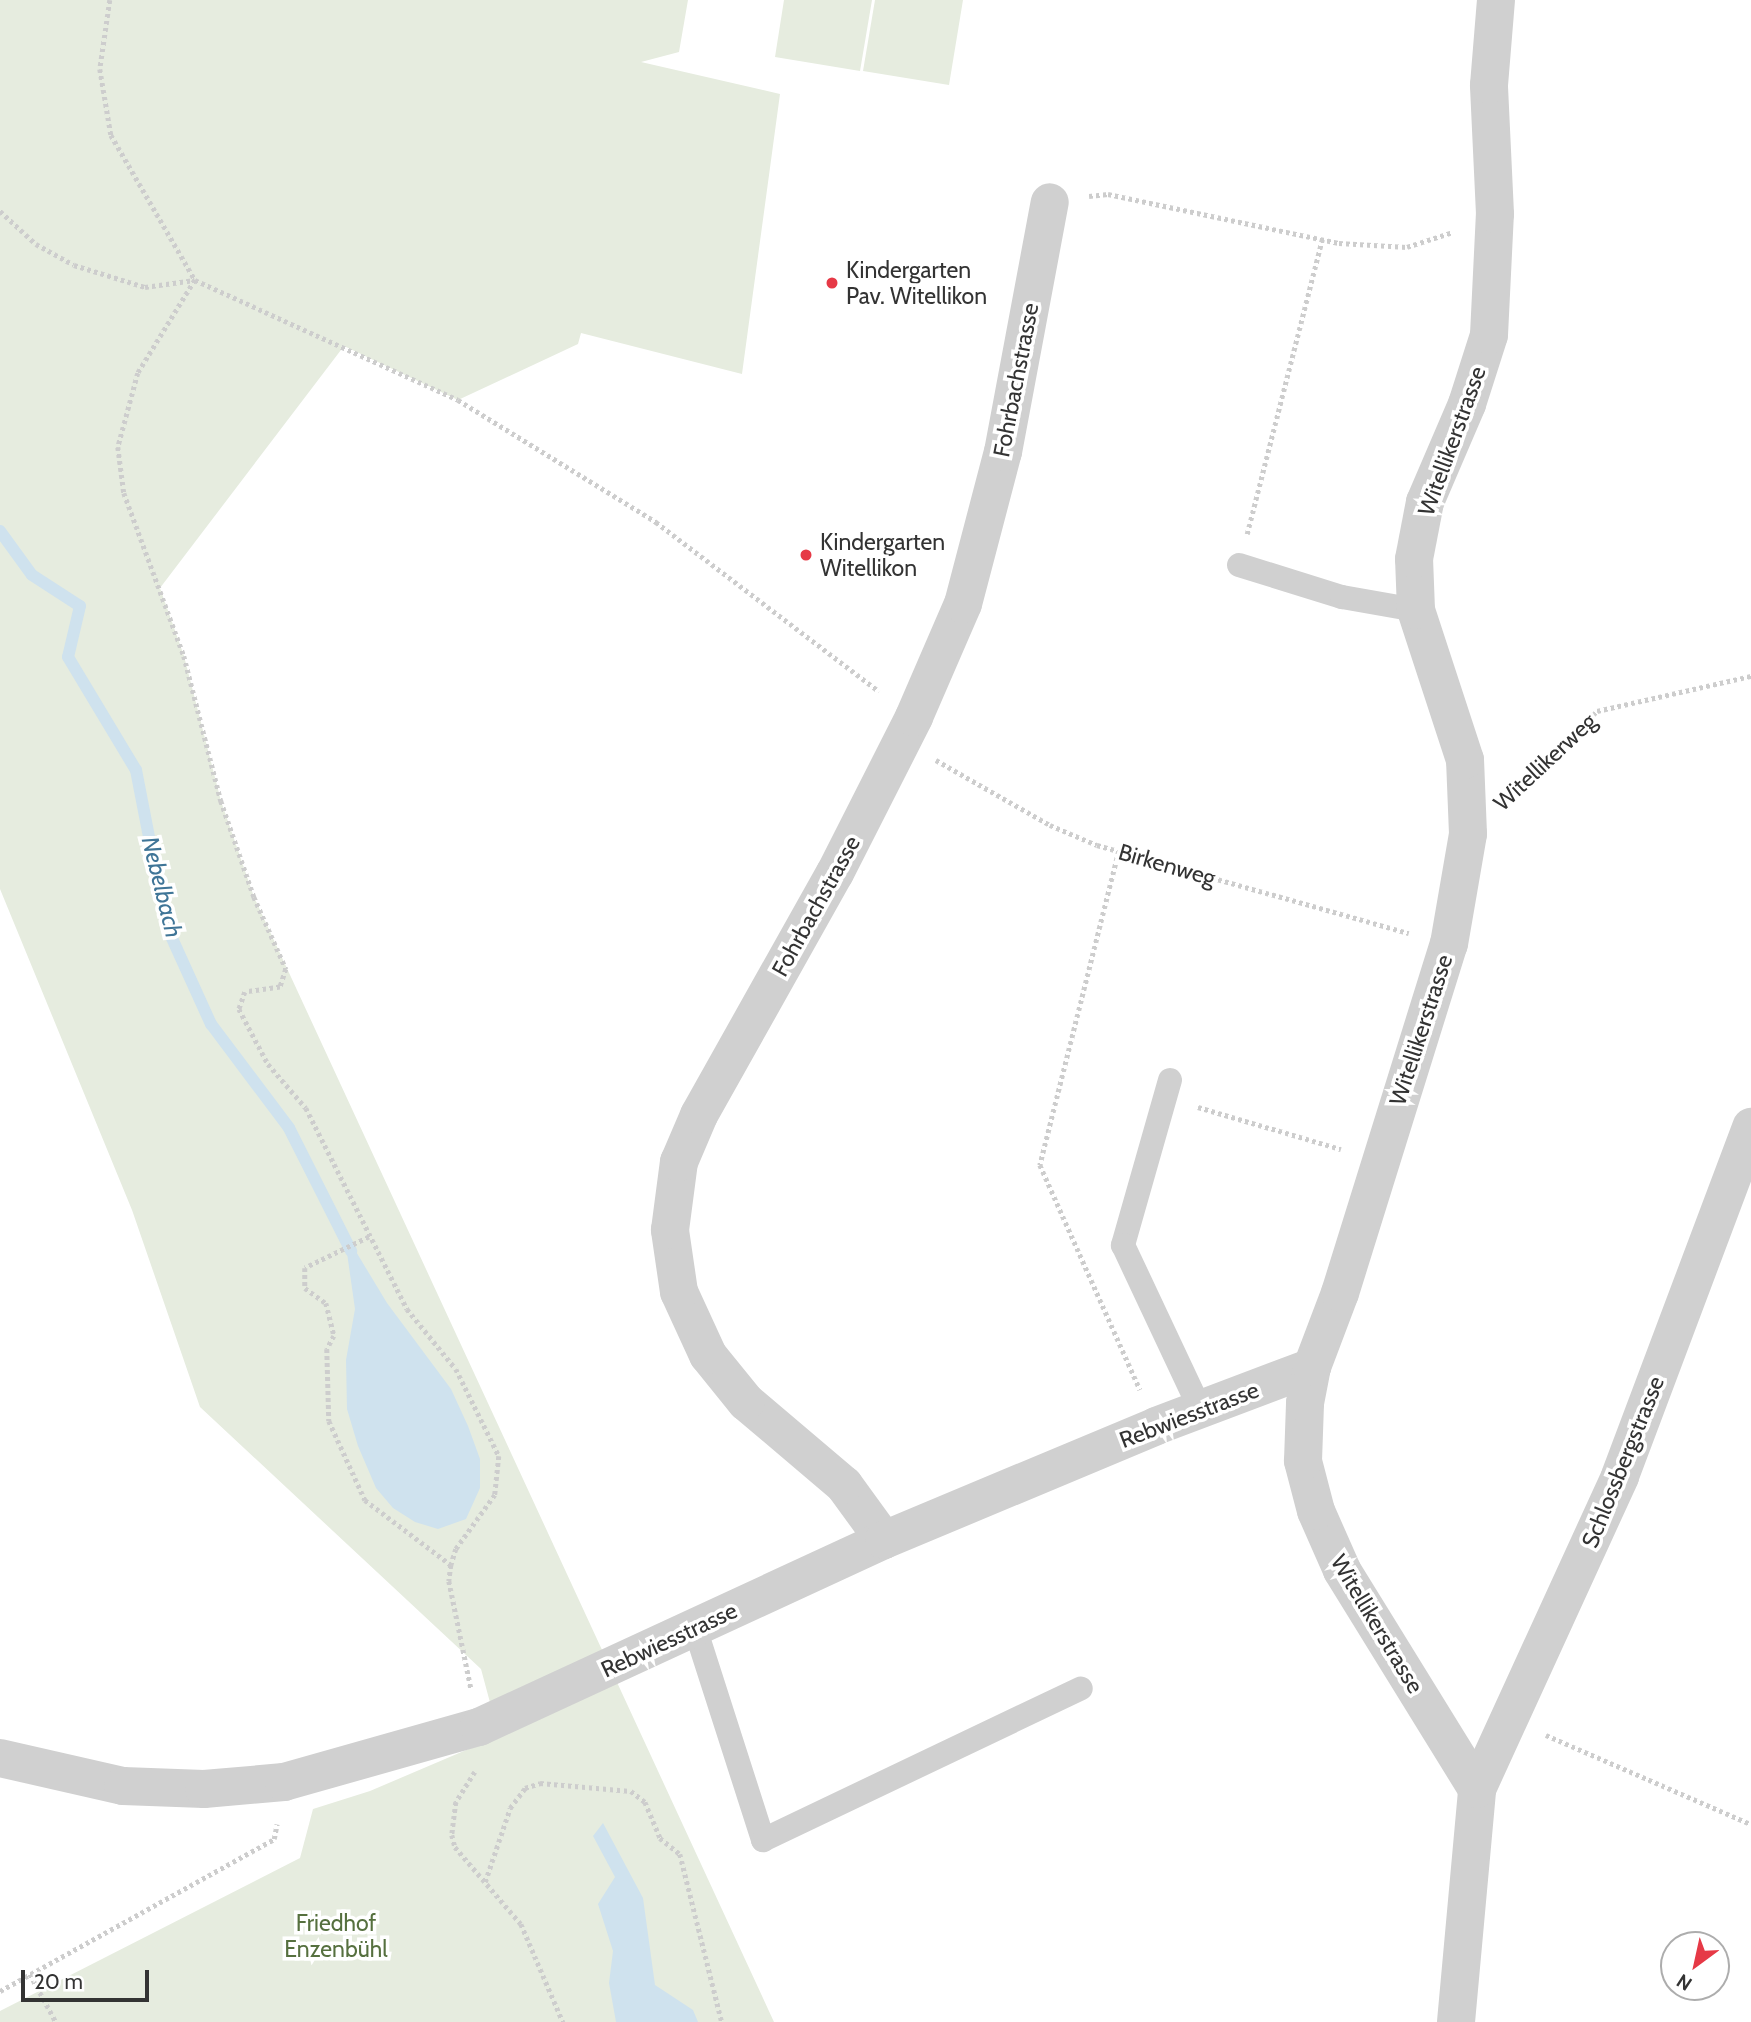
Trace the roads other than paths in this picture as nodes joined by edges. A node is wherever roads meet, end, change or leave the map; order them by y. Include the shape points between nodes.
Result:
1 (1496, 0) edge
2 (1050, 202) road end
3 (1239, 565) road end
4 (1416, 610) junction
5 (1168, 1089) road end
6 (1751, 1127) edge
7 (1312, 1367) junction
8 (1200, 1409) junction
9 (884, 1541) junction
10 (695, 1628) junction
11 (1081, 1688) dead end
12 (0, 1758) edge
13 (1477, 1789) junction
14 (1457, 2022) edge

1 - 4 street, Witellikerstrasse via 1489,85 1494,204 1489,335 1467,404 1426,502 1414,559
2 - 9 street, Fohrbachstrasse via 993,490 963,604 907,730 835,873 699,1115 679,1162 670,1230 679,1292 708,1355 746,1402 844,1485
3 - 4 lane via 1342,597
4 - 7 street, Witellikerstrasse via 1465,760 1468,834 1449,944 1340,1293
5 - 8 lane via 1123,1245
6 - 13 street, Schlossbergstrasse via 1620,1476
7 - 8 street, Rebwiesstrasse
7 - 13 street, Witellikerstrasse via 1305,1403 1303,1461 1316,1511 1342,1570
8 - 9 street, Rebwiesstrasse
9 - 10 street, Rebwiesstrasse
10 - 11 lane via 763,1840
10 - 12 street, Rebwiesstrasse via 479,1727 284,1782 204,1790 123,1786
13 - 14 street

